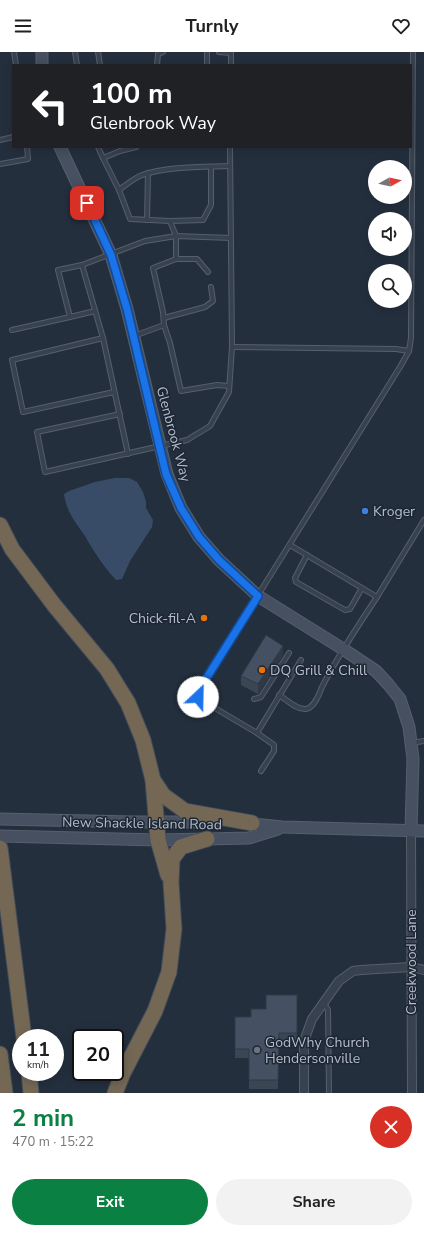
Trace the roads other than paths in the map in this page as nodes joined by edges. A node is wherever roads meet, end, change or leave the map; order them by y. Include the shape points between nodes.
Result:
1 (14, 52) edge
2 (42, 52) edge
3 (75, 52) edge
4 (98, 52) edge
5 (163, 52) edge
6 (207, 52) edge
7 (219, 52) edge
8 (413, 52) edge
9 (231, 53) edge
10 (16, 64) edge
11 (42, 64) edge
12 (77, 64) edge
13 (100, 64) edge
14 (157, 64) edge
15 (207, 64) edge
16 (231, 64) edge
17 (12, 137) edge
18 (0, 140) edge
19 (26, 148) edge
20 (60, 148) edge
21 (98, 148) edge
22 (230, 148) edge
23 (119, 149) edge
24 (103, 158) junction
25 (0, 164) edge
26 (230, 166) junction
27 (211, 167) junction
28 (148, 173) junction
29 (119, 190) junction
30 (147, 220) junction
31 (170, 221) junction
32 (176, 236) junction
33 (231, 238) junction
34 (111, 255) junction
35 (176, 259) junction
36 (82, 265) junction
37 (208, 272) dead end
38 (211, 287) dead end
39 (95, 311) junction
40 (70, 317) junction
41 (164, 318) junction
42 (164, 325) junction
43 (12, 330) dead end
44 (134, 336) junction
45 (102, 338) junction
46 (232, 348) junction
47 (409, 351) junction
48 (229, 386) junction
49 (114, 392) junction
50 (120, 414) junction
51 (160, 447) junction
52 (128, 454) junction
53 (424, 520) edge
54 (0, 525) edge
55 (290, 545) junction
56 (307, 555) junction
57 (362, 588) junction
58 (258, 596) junction
59 (377, 597) junction
60 (343, 649) junction
61 (289, 653) dead end
62 (301, 660) dead end
63 (279, 695) junction
64 (254, 699) dead end
65 (257, 733) junction
66 (424, 741) edge
67 (411, 743) junction
68 (261, 771) dead end
69 (153, 780) junction
70 (0, 819) edge
71 (157, 822) junction
72 (252, 824) junction
73 (282, 827) junction
74 (411, 831) junction
75 (424, 831) edge
76 (0, 836) edge
77 (207, 839) junction
78 (158, 840) junction
79 (0, 848) edge
80 (171, 883) junction
81 (411, 967) junction
82 (424, 970) edge
83 (323, 1003) junction
84 (23, 1029) edge
85 (0, 1054) edge
86 (30, 1081) edge
87 (5, 1093) edge
88 (31, 1093) edge
89 (115, 1093) edge
90 (304, 1093) edge
91 (329, 1093) edge
92 (412, 1093) edge

1 - 10 lane
2 - 11 street
3 - 12 lane
4 - 13 lane
5 - 14 lane via 158,54
6 - 15 lane
7 - 9 lane
8 - 47 lane
9 - 16 lane
17 - 18 lane
19 - 25 lane via 28,159
20 - 34 street, Glenbrook Way
21 - 24 lane
22 - 26 lane
23 - 24 lane
24 - 29 lane
26 - 27 lane
26 - 33 lane
27 - 28 lane via 168,169
27 - 31 lane via 212,205 203,220
28 - 29 lane
28 - 30 lane
29 - 30 lane via 130,219
30 - 31 lane
31 - 32 lane
32 - 33 lane
32 - 34 lane via 145,241
32 - 35 lane
33 - 46 lane
34 - 36 lane
34 - 44 street, Glenbrook Way
35 - 37 lane via 197,259
35 - 41 lane via 153,268
36 - 39 lane
36 - 40 lane via 58,270
38 - 41 lane via 212,301 205,307
39 - 40 lane
39 - 45 lane
40 - 43 lane
41 - 42 lane
42 - 44 lane
42 - 48 lane via 181,391 217,385
44 - 51 street, Glenbrook Way
45 - 49 lane
45 - 49 lane via 12,360 24,412
46 - 47 lane
46 - 48 lane
47 - 55 lane
48 - 51 lane via 229,392 210,426 187,440
49 - 50 lane
50 - 52 lane
50 - 52 lane via 37,432 45,472
51 - 52 lane
51 - 58 street, Glenbrook Way via 166,474 181,508 199,537 219,560
53 - 59 lane
54 - 69 highway via 12,549 107,669 128,703 143,740
55 - 56 lane
55 - 58 lane
56 - 57 lane
56 - 57 lane via 295,578 296,582 345,610 350,609
57 - 59 lane
58 - 60 street, Glenbrook Way
58 - 65 lane via 199,690 198,697
59 - 60 lane
60 - 63 lane via 310,707 299,709
60 - 67 street, Glenbrook Way via 376,671 400,699
61 - 64 lane via 261,697
62 - 63 lane
63 - 65 lane
65 - 68 lane via 274,745 274,751
66 - 67 lane
67 - 74 street, Glenbrook Way
69 - 71 highway
69 - 72 highway via 163,795 185,811
70 - 71 street, New Shackle Island Road
71 - 72 street, New Shackle Island Road
71 - 78 highway
72 - 73 street, New Shackle Island Road
73 - 74 street, New Shackle Island Road
73 - 77 street, New Shackle Island Road via 249,838
74 - 75 street, New Shackle Island Road
74 - 81 street, Creekwood Lane
76 - 78 street, New Shackle Island Road
77 - 78 street, New Shackle Island Road
77 - 80 highway via 181,847 172,859
78 - 80 highway
79 - 84 highway
80 - 89 highway via 174,929 170,972 155,1011
81 - 82 street
81 - 83 street via 353,971 339,981
81 - 92 street, Creekwood Lane
83 - 90 street via 312,1019 304,1041
83 - 91 lane via 328,1010
85 - 87 highway
86 - 88 highway

